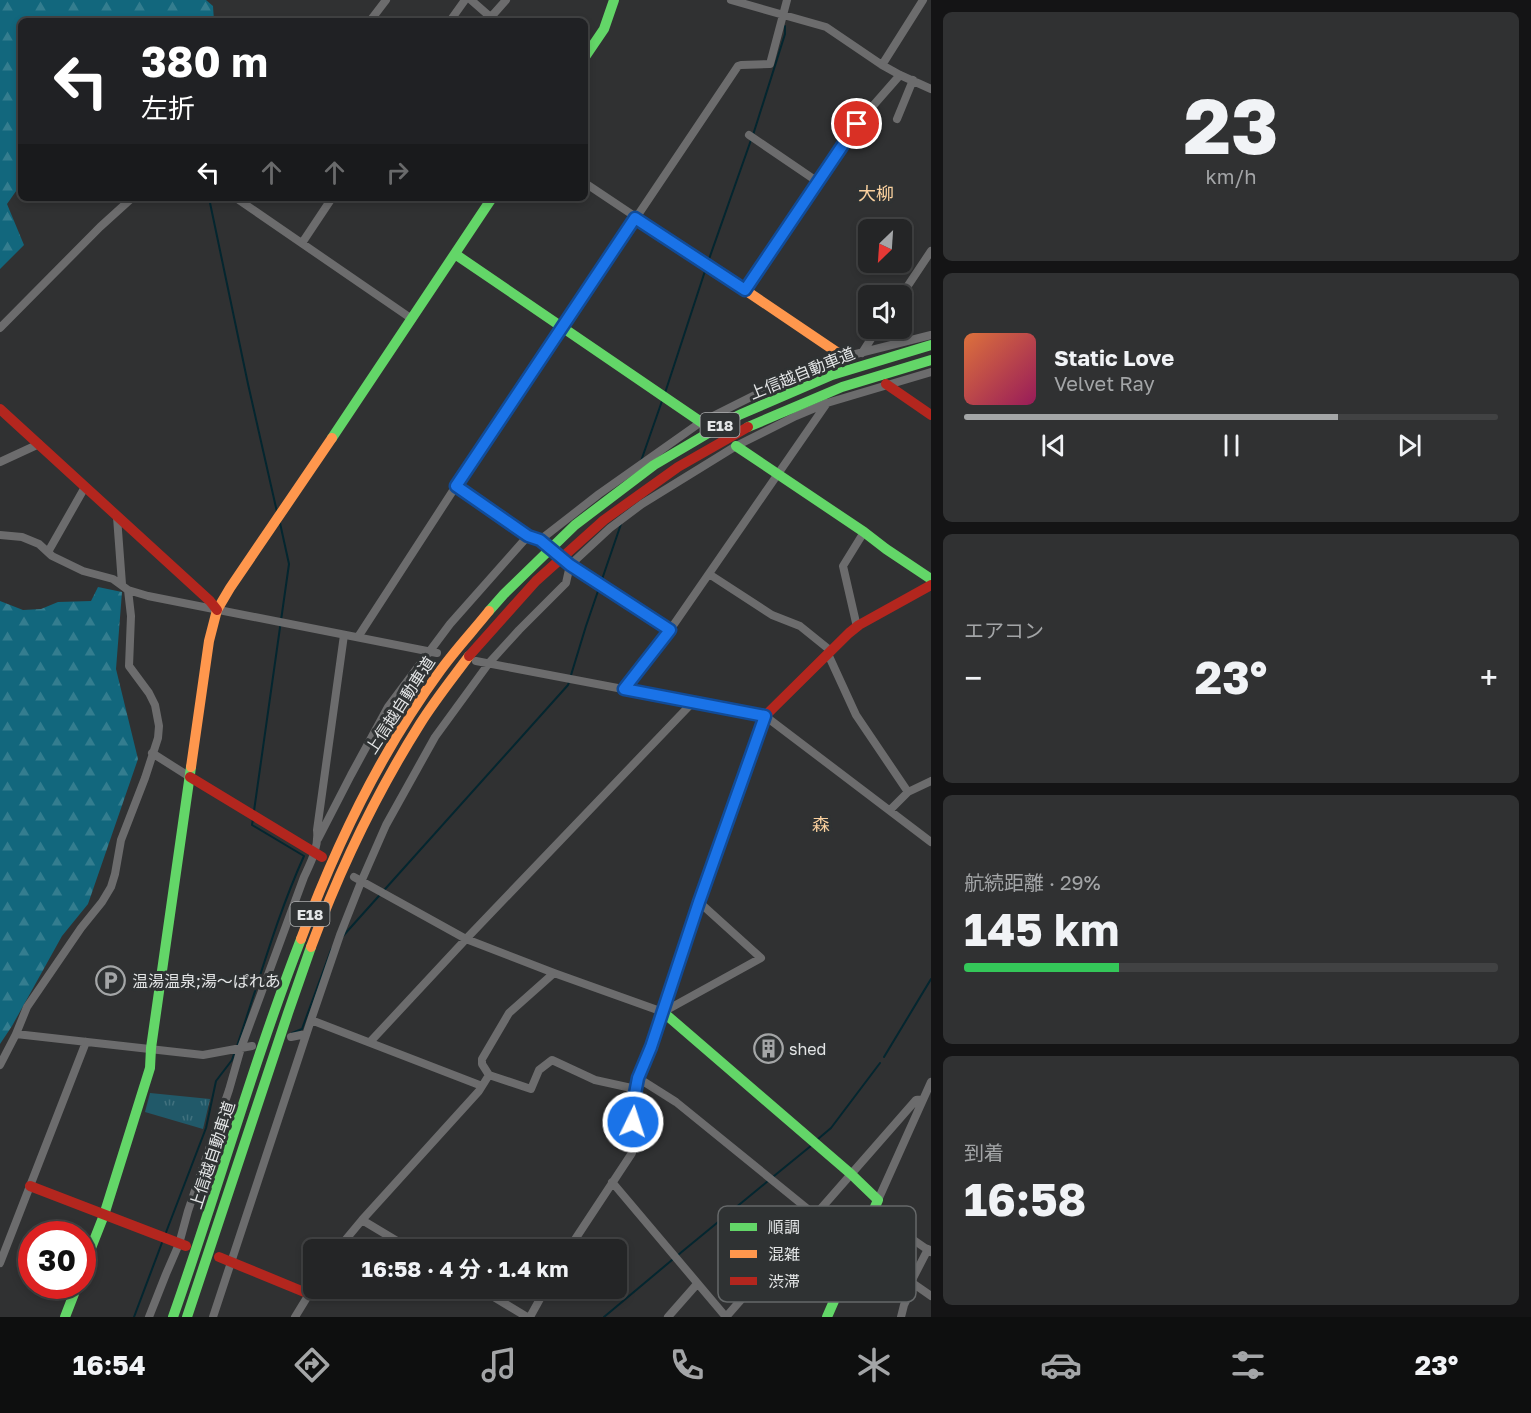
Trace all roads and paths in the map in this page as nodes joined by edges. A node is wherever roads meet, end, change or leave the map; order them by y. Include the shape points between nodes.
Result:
1 (386, 0) edge
2 (465, 0) edge
3 (471, 0) edge
4 (506, 0) edge
5 (614, 0) edge
6 (730, 0) edge
7 (788, 0) edge
8 (923, 0) edge
9 (785, 15) junction
10 (372, 18) edge
11 (452, 18) edge
12 (492, 18) edge
13 (494, 18) edge
14 (588, 53) edge
15 (882, 64) junction
16 (900, 75) junction
17 (912, 80) junction
18 (931, 89) edge
19 (897, 119) dead end
20 (749, 135) dead end
21 (819, 182) junction
22 (588, 185) edge
23 (129, 201) edge
24 (240, 201) edge
25 (330, 201) edge
26 (490, 201) edge
27 (635, 218) junction
28 (302, 243) junction
29 (931, 251) edge
30 (454, 254) junction
31 (908, 285) edge
32 (745, 290) junction
33 (412, 319) junction
34 (0, 328) edge
35 (562, 328) junction
36 (931, 335) edge
37 (871, 339) edge
38 (931, 345) edge
39 (862, 353) junction
40 (844, 357) junction
41 (931, 360) edge
42 (931, 372) edge
43 (886, 384) junction
44 (827, 403) junction
45 (0, 409) edge
46 (931, 415) edge
47 (701, 423) junction
48 (39, 444) junction
49 (736, 446) junction
50 (0, 462) edge
51 (779, 475) junction
52 (456, 486) junction
53 (85, 487) junction
54 (117, 517) junction
55 (864, 532) junction
56 (0, 535) edge
57 (528, 536) junction
58 (540, 540) junction
59 (48, 552) junction
60 (570, 565) junction
61 (709, 574) junction
62 (931, 579) edge
63 (125, 587) junction
64 (218, 610) junction
65 (857, 627) junction
66 (670, 630) junction
67 (344, 634) junction
68 (358, 637) junction
69 (428, 651) junction
70 (830, 652) junction
71 (437, 653) dead end
72 (476, 661) dead end
73 (489, 663) junction
74 (624, 689) junction
75 (693, 702) junction
76 (765, 716) junction
77 (152, 753) junction
78 (190, 777) junction
79 (931, 781) edge
80 (908, 792) junction
81 (890, 810) junction
82 (318, 839) junction
83 (931, 842) edge
84 (318, 855) junction
85 (354, 877) dead end
86 (361, 882) junction
87 (699, 902) junction
88 (466, 939) junction
89 (554, 973) junction
90 (663, 1012) junction
91 (311, 1020) junction
92 (16, 1034) junction
93 (306, 1034) junction
94 (291, 1037) dead end
95 (86, 1042) junction
96 (370, 1042) junction
97 (252, 1046) dead end
98 (151, 1048) junction
99 (241, 1048) junction
100 (0, 1065) edge
101 (489, 1075) junction
102 (638, 1078) junction
103 (931, 1082) edge
104 (482, 1086) junction
105 (636, 1089) junction
106 (923, 1099) junction
107 (851, 1174) junction
108 (612, 1182) junction
109 (30, 1186) junction
110 (878, 1200) junction
111 (805, 1206) edge
112 (824, 1206) edge
113 (876, 1206) edge
114 (104, 1215) junction
115 (362, 1220) junction
116 (96, 1235) edge
117 (346, 1239) edge
118 (394, 1239) edge
119 (575, 1239) edge
120 (916, 1241) edge
121 (182, 1245) junction
122 (929, 1250) edge
123 (219, 1257) dead end
124 (230, 1261) junction
125 (0, 1263) edge
126 (916, 1275) edge
127 (697, 1284) junction
128 (916, 1286) edge
129 (303, 1287) edge
130 (931, 1296) edge
131 (72, 1299) edge
132 (306, 1299) edge
133 (498, 1299) edge
134 (540, 1299) edge
135 (739, 1302) edge
136 (834, 1302) edge
137 (905, 1302) edge
138 (65, 1317) edge
139 (149, 1317) edge
140 (173, 1317) edge
141 (187, 1317) edge
142 (213, 1317) edge
143 (295, 1317) edge
144 (529, 1317) edge
145 (668, 1317) edge
146 (726, 1317) edge
147 (827, 1317) edge
148 (901, 1317) edge

1 - 10 street
2 - 11 street
3 - 12 street
4 - 13 street
5 - 14 main road via 604,29
6 - 9 street
7 - 9 street
8 - 15 street
9 - 15 street via 826,27
9 - 27 street via 771,64 738,66
15 - 16 street
16 - 17 street
16 - 21 street via 857,124
17 - 18 street
17 - 19 street
20 - 21 street
21 - 32 street
22 - 27 street
23 - 34 street
24 - 28 street
25 - 28 street
26 - 30 main road
27 - 32 street
27 - 35 street
28 - 33 street
29 - 31 street
30 - 33 main road
30 - 35 main road
32 - 40 main road
33 - 64 main road
35 - 47 main road
35 - 52 street
36 - 39 street
37 - 39 street
38 - 140 main road, 上信越自動車道 / E18 via 810,383 737,416 682,447 586,515 538,558 476,623 437,673 390,745 323,881 285,981
39 - 40 street
40 - 47 street via 772,386
41 - 141 main road, 上信越自動車道 / E18 via 787,408 691,458 595,526 487,632 402,752 362,828 290,1005
42 - 43 street
43 - 44 street
43 - 46 main road
44 - 49 street
44 - 51 street
45 - 48 main road
47 - 58 street
48 - 50 street
48 - 53 main road
49 - 51 main road
49 - 60 street via 642,504
51 - 55 main road
51 - 61 street
52 - 57 street
52 - 68 street
53 - 54 main road
53 - 59 street
54 - 63 street
54 - 64 main road
55 - 62 main road
55 - 65 street via 843,566
56 - 59 street via 22,537
57 - 58 street
57 - 69 street
58 - 60 street
59 - 63 street
60 - 66 street
60 - 73 street via 566,583
61 - 66 street
61 - 70 street via 772,615 800,626
62 - 65 main road
63 - 64 street via 148,596
63 - 77 street via 131,616 129,666 155,705 159,726
64 - 67 street
64 - 78 main road via 209,641
65 - 70 main road
66 - 74 street
67 - 68 street
67 - 82 street
68 - 69 street
69 - 71 street
69 - 82 street via 388,707
70 - 76 main road
70 - 80 street via 856,716
72 - 73 street
73 - 74 street
73 - 86 street via 435,737 386,825
74 - 75 street
75 - 76 street
75 - 88 street
76 - 81 street
76 - 87 main road
77 - 78 street
77 - 92 street via 121,840 111,887 27,1007
78 - 84 main road
78 - 98 main road
79 - 80 street
80 - 81 street
81 - 83 street
82 - 84 street
84 - 99 street via 304,877
85 - 86 street
86 - 88 street
86 - 91 street
87 - 90 main road
87 - 90 street via 761,958
88 - 89 street
88 - 96 street
89 - 90 street
89 - 101 street via 509,1014 482,1059
90 - 102 street
90 - 107 main road
91 - 93 street
91 - 96 street
92 - 95 street
92 - 100 street
93 - 94 street
93 - 124 street
95 - 98 street
95 - 109 street
96 - 104 street
97 - 99 street
98 - 99 street via 203,1055
98 - 114 main road via 150,1068
99 - 121 street
101 - 104 street
101 - 105 street via 531,1089 539,1070 552,1060 595,1080
102 - 105 street
102 - 111 street via 676,1102
103 - 106 street
104 - 115 street
105 - 108 street via 632,1152
106 - 107 street via 916,1100
106 - 110 street
107 - 110 main road
107 - 112 street
108 - 119 street
108 - 127 street
109 - 114 main road
109 - 125 street
110 - 113 main road
114 - 116 main road
114 - 121 main road
115 - 117 street
115 - 118 street
120 - 122 street
121 - 139 street
122 - 126 street
123 - 124 main road
124 - 129 main road
124 - 142 street
127 - 145 street
127 - 146 street
128 - 130 street
131 - 138 main road
132 - 143 street
133 - 144 street
134 - 144 street
135 - 146 street
136 - 147 main road
137 - 148 street

